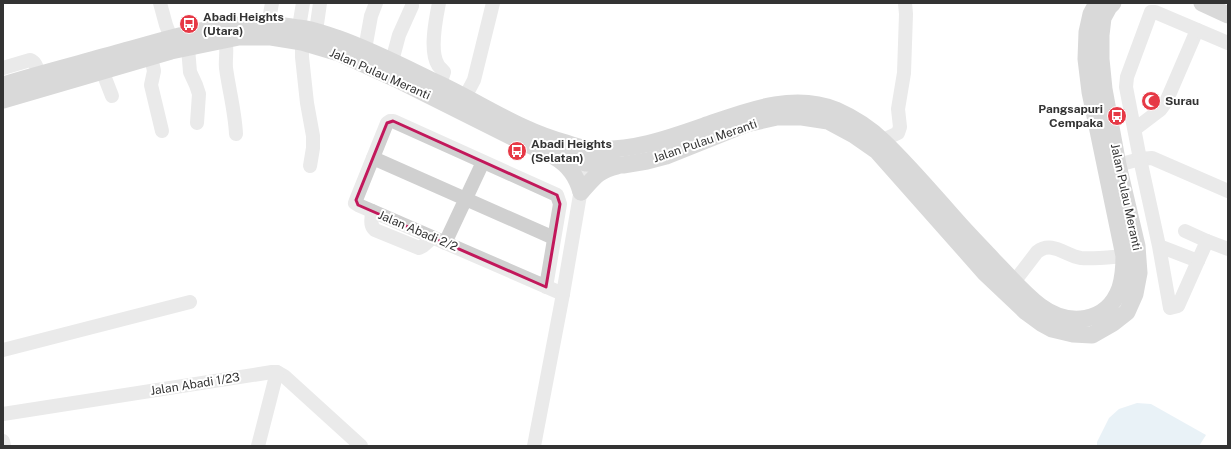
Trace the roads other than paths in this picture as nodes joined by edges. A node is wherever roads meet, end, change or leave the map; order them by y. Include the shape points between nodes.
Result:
1 (160, 3) edge
2 (272, 3) edge
3 (303, 3) edge
4 (320, 3) edge
5 (376, 3) edge
6 (439, 3) edge
7 (493, 3) edge
8 (905, 3) edge
9 (1097, 3) edge
10 (1113, 3) edge
11 (1202, 3) edge
12 (412, 6) dead end
13 (1228, 14) edge
14 (268, 25) junction
15 (1197, 30) junction
16 (316, 31) junction
17 (300, 34) junction
18 (171, 38) junction
19 (225, 40) junction
20 (1228, 43) edge
21 (188, 48) junction
22 (365, 49) junction
23 (151, 57) junction
24 (392, 62) junction
25 (103, 70) junction
26 (4, 83) edge
27 (440, 84) junction
28 (112, 96) dead end
29 (465, 97) junction
30 (197, 123) dead end
31 (1134, 129) junction
32 (162, 131) dead end
33 (236, 134) dead end
34 (883, 140) junction
35 (548, 152) junction
36 (587, 156) junction
37 (373, 158) junction
38 (1140, 159) junction
39 (483, 162) junction
40 (623, 165) junction
41 (1118, 165) junction
42 (310, 166) dead end
43 (1228, 191) edge
44 (581, 192) junction
45 (466, 199) junction
46 (1185, 231) dead end
47 (554, 238) junction
48 (439, 240) junction
49 (1207, 241) junction
50 (1159, 246) junction
51 (1228, 249) edge
52 (1124, 256) junction
53 (1198, 261) junction
54 (1014, 282) junction
55 (546, 286) junction
56 (563, 294) junction
57 (190, 302) dead end
58 (3, 350) edge
59 (278, 372) junction
60 (3, 414) edge
61 (3, 441) edge
62 (4, 446) edge
63 (258, 446) edge
64 (361, 446) edge
65 (534, 446) edge

1 - 18 street
2 - 14 street
3 - 17 street
4 - 16 street
5 - 22 street
6 - 27 street via 434,26 434,53 444,72
7 - 29 street via 474,80
8 - 34 street via 904,73 898,109 900,127 898,133
9 - 52 main road, Jalan Pulau Meranti via 1091,14 1087,32 1086,58 1090,92
10 - 41 main road, Jalan Pulau Meranti via 1103,18 1101,59
11 - 13 main road
12 - 24 street via 399,35
14 - 17 main road, Jalan Pulau Meranti
14 - 18 main road, Jalan Pulau Meranti via 221,27
15 - 20 street
15 - 31 street via 1166,102 1160,110
15 - 31 street via 1152,12 1127,77 1126,87
16 - 17 main road, Jalan Pulau Meranti
16 - 22 main road, Jalan Pulau Meranti
17 - 19 main road, Jalan Pulau Meranti
17 - 35 main road, Jalan Pulau Meranti via 516,140
17 - 42 street via 313,136
18 - 26 main road, Jalan Pulau Meranti
19 - 21 main road, Jalan Pulau Meranti
19 - 33 street via 226,66
21 - 23 main road, Jalan Pulau Meranti
21 - 30 street via 188,64 199,94
22 - 24 main road, Jalan Pulau Meranti
23 - 25 main road, Jalan Pulau Meranti
23 - 32 street via 154,71 150,85
24 - 27 main road, Jalan Pulau Meranti
25 - 26 main road, Jalan Pulau Meranti
25 - 28 street
27 - 29 main road, Jalan Pulau Meranti
29 - 36 main road, Jalan Pulau Meranti
31 - 38 street
34 - 36 main road, Jalan Pulau Meranti via 861,122 832,109 804,103 773,105 743,112 641,146
34 - 54 main road, Jalan Pulau Meranti
35 - 36 main road, Jalan Pulau Meranti
35 - 44 main road via 566,165 575,177
36 - 40 main road, Jalan Pulau Meranti
36 - 44 street
37 - 39 street, Jalan Abadi 2/2 via 387,124 393,121
37 - 45 street
37 - 48 street, Jalan Abadi 2/2 via 355,203
38 - 41 street
38 - 43 street via 1152,158
38 - 50 street
39 - 45 street
39 - 47 street via 557,195 560,204
40 - 41 main road, Jalan Pulau Meranti via 666,156 746,124 777,117 828,121 876,151 985,273 1026,312 1052,329 1092,335 1127,312 1135,294 1139,274 1137,246
40 - 44 main road via 598,174
44 - 56 street
45 - 47 street
45 - 48 street
46 - 49 street
47 - 55 street
48 - 55 street, Jalan Abadi 2/2
49 - 51 street
49 - 53 street
50 - 53 street
50 - 53 street via 1170,308 1178,306
52 - 54 street via 1080,258 1060,250 1041,248
52 - 54 main road, Jalan Pulau Meranti via 1119,289 1112,303 1100,314 1085,319 1068,319 1054,315 1024,293
55 - 56 street, Jalan Abadi 2/2
56 - 65 street
57 - 58 street
59 - 60 street, Jalan Abadi 1/23
59 - 63 street
59 - 64 street
61 - 62 street

